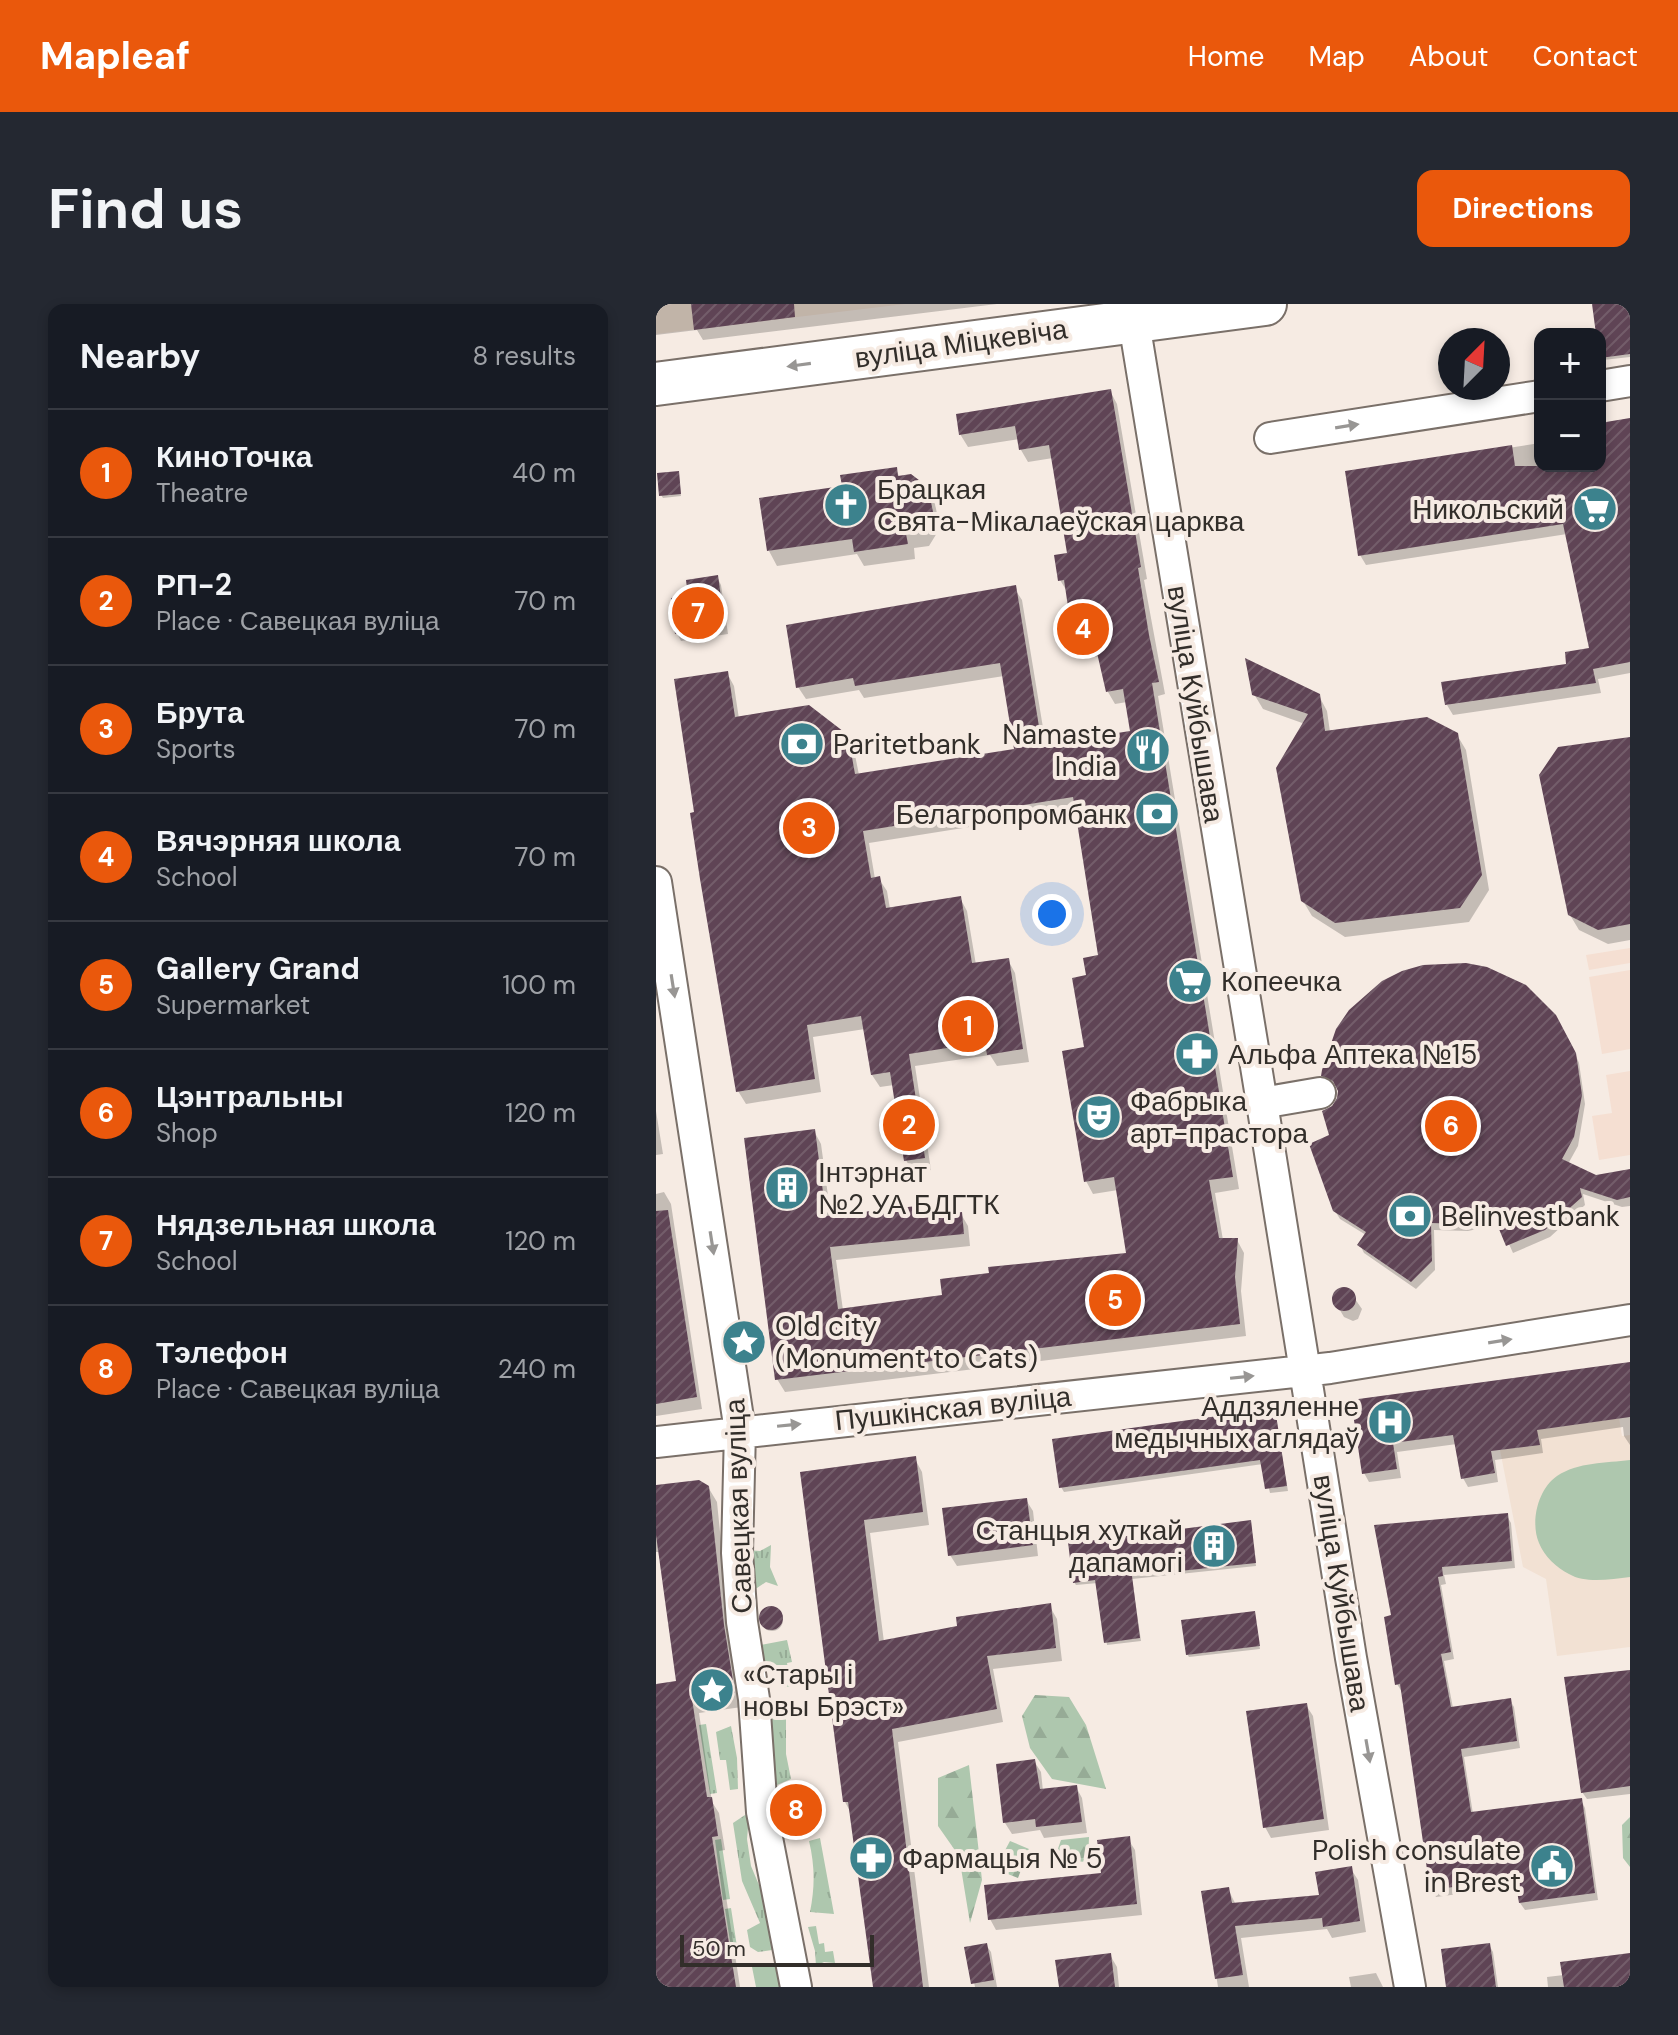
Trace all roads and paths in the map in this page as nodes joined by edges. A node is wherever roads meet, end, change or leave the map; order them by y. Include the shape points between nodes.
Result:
1 (1265, 304) edge
2 (1132, 312) edge
3 (1630, 381) edge
4 (656, 384) edge
5 (1606, 385) edge
6 (1534, 397) edge
7 (1270, 438) dead end
8 (656, 882) edge
9 (1320, 1093) dead end
10 (1262, 1103) junction
11 (1630, 1320) edge
12 (1305, 1370) junction
13 (740, 1431) junction
14 (656, 1442) edge
15 (796, 1987) edge
16 (1410, 1987) edge

1 - 2 main road, вуліца Міцкевіча
2 -> 4 main road, вуліца Міцкевіча
2 - 10 street, вуліца Куйбышава
3 - 5 street
7 -> 6 street
8 -> 13 street, Савецкая вуліца
9 - 10 street
10 - 12 street, вуліца Куйбышава
12 -> 11 street, Пушкінская вуліца
13 -> 12 street, Пушкінская вуліца
12 -> 16 street, вуліца Куйбышава
13 - 14 street, Пушкінская вуліца
13 - 15 street, Савецкая вуліца via 737,1553 742,1622 762,1812

